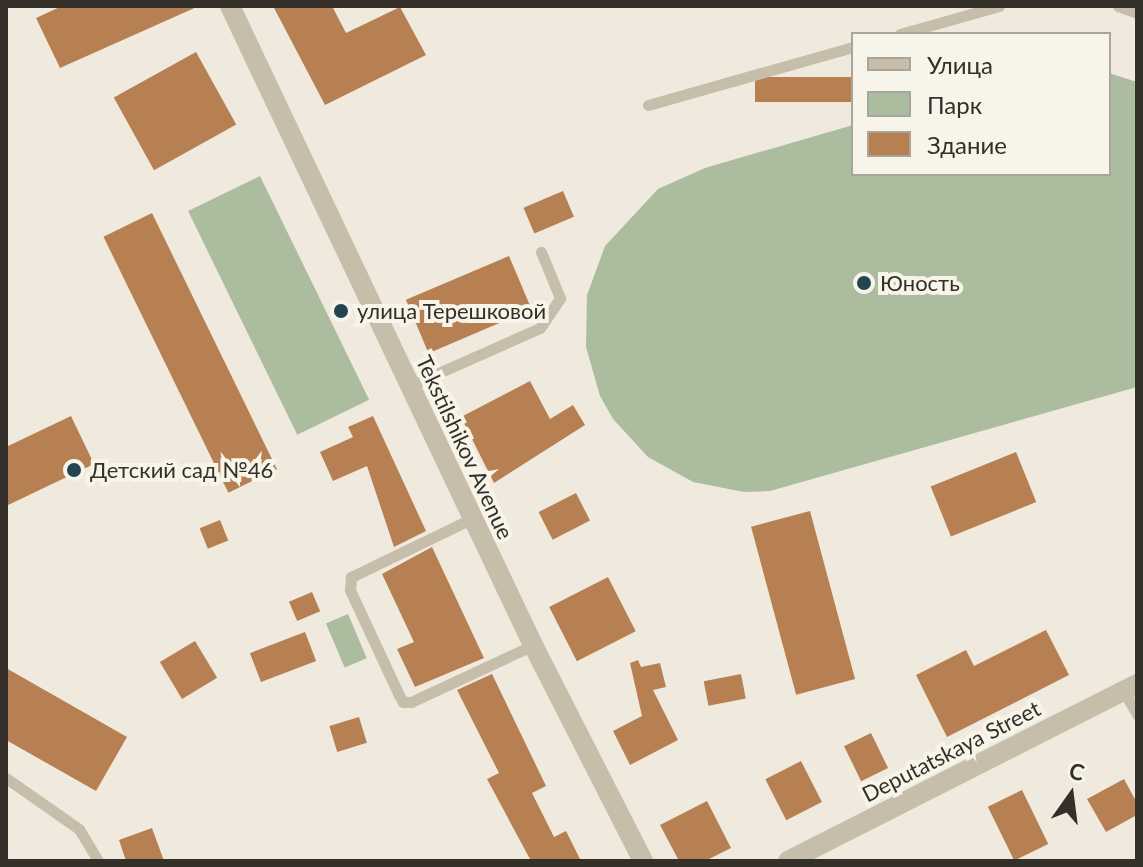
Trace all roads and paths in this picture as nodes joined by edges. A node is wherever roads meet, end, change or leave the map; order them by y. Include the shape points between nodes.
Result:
1 (230, 6) edge
2 (999, 6) edge
3 (1118, 6) edge
4 (1137, 13) edge
5 (907, 32) edge
6 (851, 48) edge
7 (648, 105) dead end
8 (541, 252) dead end
9 (409, 386) junction
10 (473, 518) junction
11 (533, 645) junction
12 (1130, 687) edge
13 (1137, 714) edge
14 (6, 778) edge
15 (98, 861) edge
16 (643, 861) edge
17 (788, 861) edge

1 - 9 street, Tekstilshikov Avenue
2 - 5 lane
3 - 4 lane
6 - 7 lane
8 - 9 lane via 560,298 540,328
9 - 10 street, Tekstilshikov Avenue
10 - 11 street, Tekstilshikov Avenue
10 - 11 lane via 351,577 350,590 398,693 403,702 411,702
11 - 16 street, Tekstilshikov Avenue
12 - 13 lane
12 - 17 street, Deputatskaya Street
14 - 15 lane via 79,829

